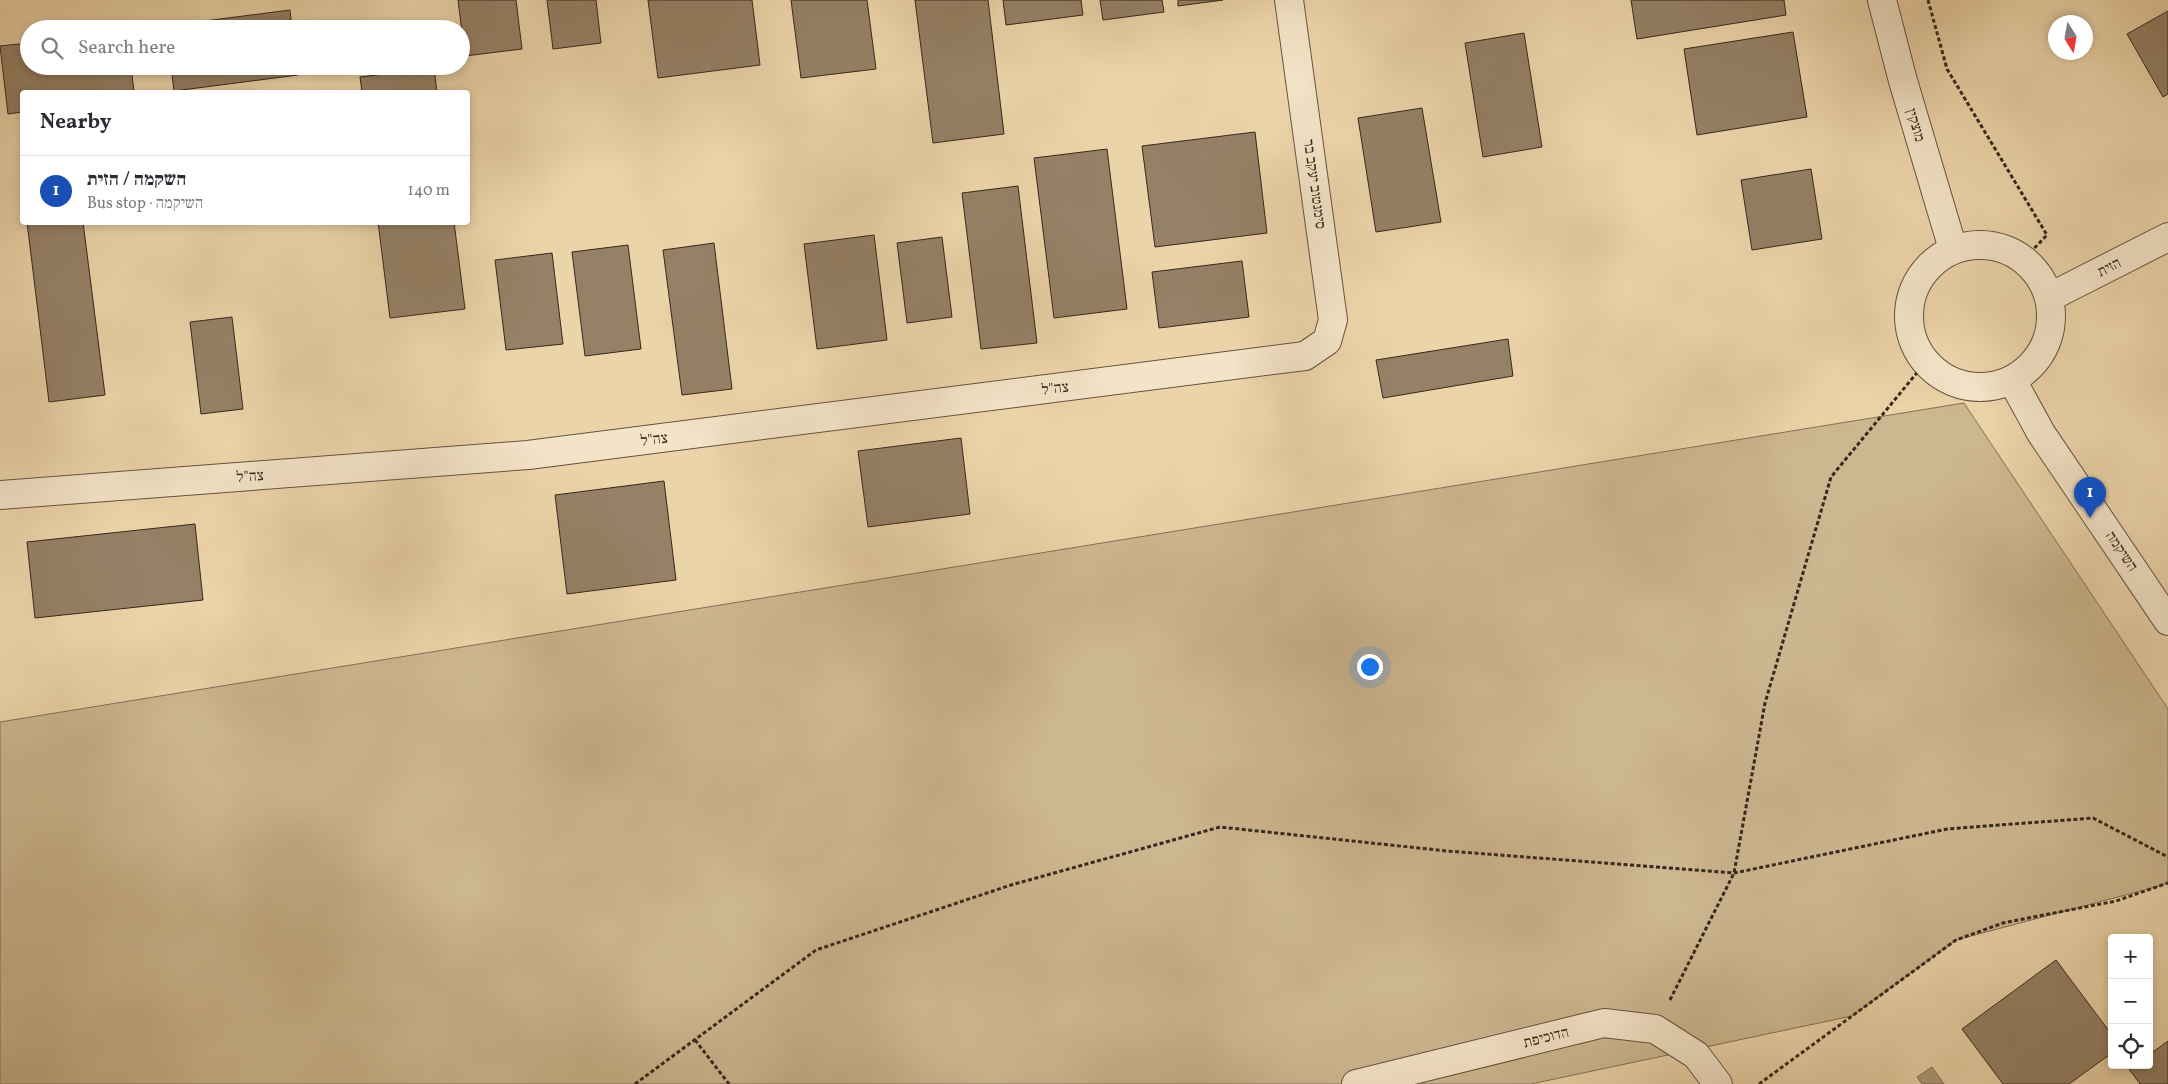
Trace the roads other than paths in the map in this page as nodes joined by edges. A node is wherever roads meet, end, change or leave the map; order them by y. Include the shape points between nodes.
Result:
1 (1290, 0) edge
2 (1882, 0) edge
3 (2168, 237) edge
4 (1953, 249) junction
5 (2050, 297) junction
6 (1305, 356) joint
7 (2012, 380) junction
8 (0, 495) edge
9 (2168, 621) edge
10 (1356, 1084) edge
11 (1718, 1084) edge

1 - 6 street, סימנטוב יעקב בר via 1333,320 1327,341
2 - 4 street, מוצקין via 1902,81
3 - 5 street, הזית
4 - 5 street via 1978,244 2010,251 2034,267
4 - 7 street via 1936,259 1917,281 1908,305 1908,324 1915,348 1925,363 1958,385 1995,387
5 - 7 street via 2051,330 2041,355
6 - 8 street, צה"ל via 528,455
7 - 9 street, השיקמה via 2041,433
10 - 11 street, הדוכיפת via 1604,1023 1655,1029 1696,1055

